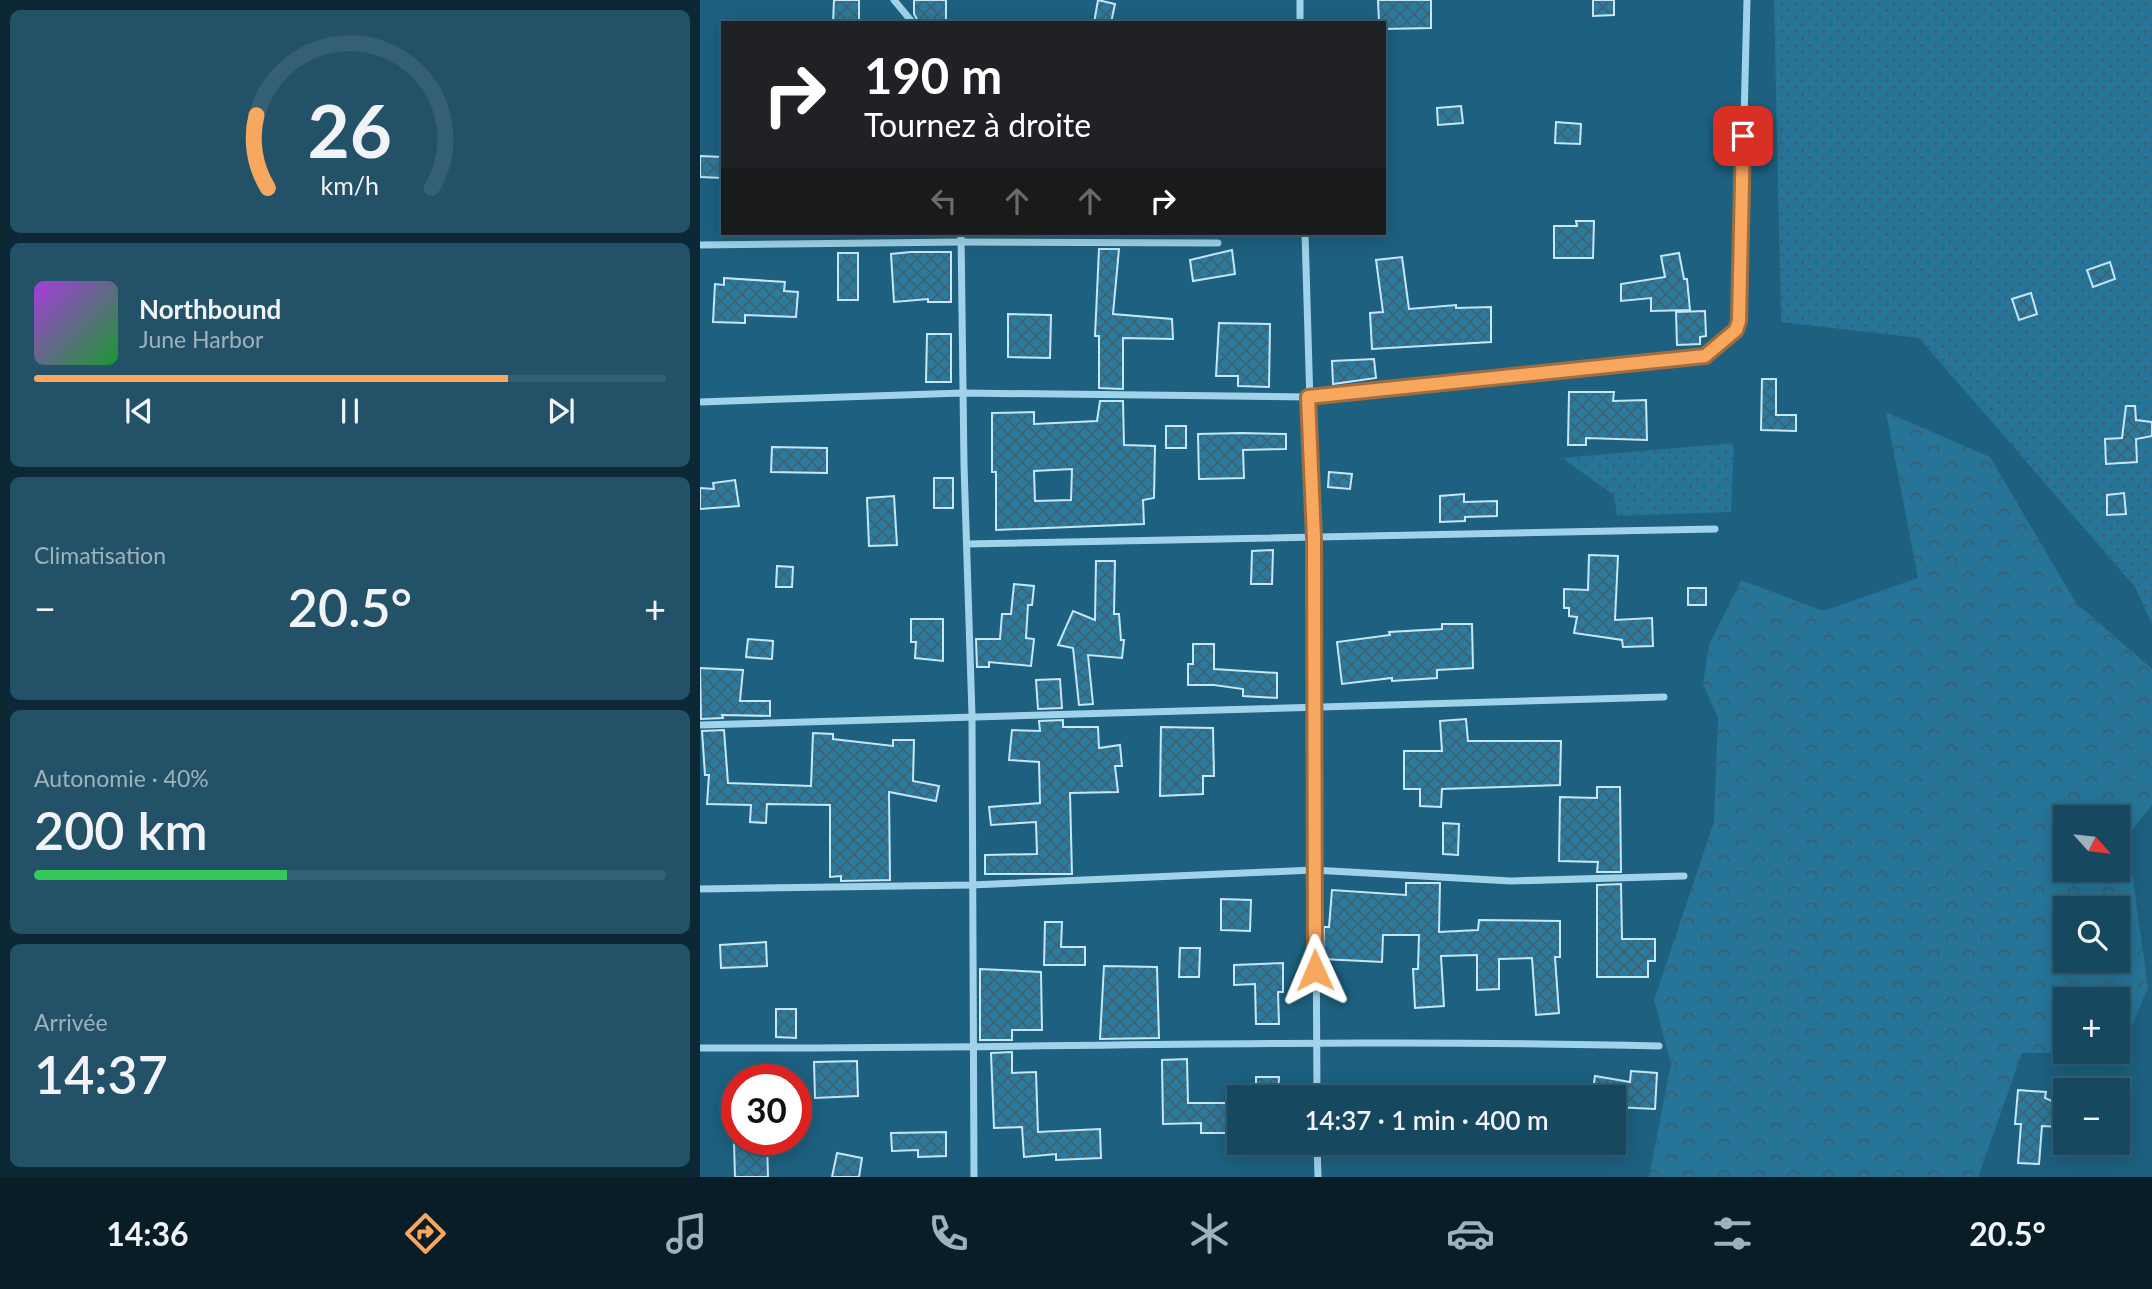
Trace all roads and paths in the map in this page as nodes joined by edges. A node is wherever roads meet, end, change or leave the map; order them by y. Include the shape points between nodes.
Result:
1 (894, 0) edge
2 (1300, 0) edge
3 (1747, 0) edge
4 (911, 21) edge
5 (1300, 21) edge
6 (961, 235) edge
7 (1305, 235) edge
8 (961, 242) junction
9 (1218, 243) dead end
10 (700, 245) edge
11 (962, 393) junction
12 (1308, 397) junction
13 (700, 402) edge
14 (1715, 529) dead end
15 (1314, 539) junction
16 (967, 544) junction
17 (1664, 696) dead end
18 (1315, 710) junction
19 (972, 715) junction
20 (700, 725) edge
21 (1314, 870) junction
22 (1684, 876) dead end
23 (971, 885) junction
24 (700, 890) edge
25 (1316, 1045) junction
26 (1659, 1046) dead end
27 (700, 1048) edge
28 (972, 1049) junction
29 (1317, 1085) edge
30 (1317, 1155) edge
31 (974, 1177) edge
32 (1318, 1177) edge

1 - 4 street
2 - 5 street
3 - 12 street via 1739,321 1723,343 1705,356
6 - 8 street
7 - 12 street
8 - 9 street
8 - 10 street
8 - 11 street
11 - 12 street
11 - 13 street
11 - 16 street
12 - 15 street
14 - 15 street
15 - 16 street
15 - 18 street
16 - 19 street
17 - 18 street
18 - 19 street
18 - 21 street
19 - 20 street
19 - 23 street
21 - 22 street via 1511,881
21 - 23 street
21 - 25 street
23 - 24 street
23 - 28 street
25 - 26 street via 1507,1042
25 - 28 street
25 - 29 street
27 - 28 street
28 - 31 street
30 - 32 street

